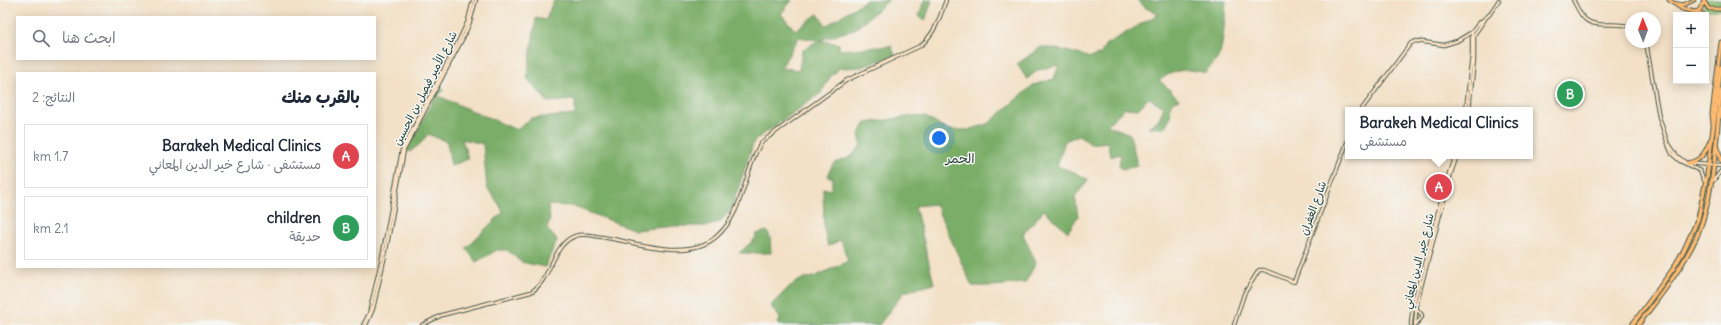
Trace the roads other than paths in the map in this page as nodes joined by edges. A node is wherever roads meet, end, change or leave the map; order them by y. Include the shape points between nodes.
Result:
1 (474, 0) edge
2 (946, 0) edge
3 (1500, 0) edge
4 (1573, 0) edge
5 (1694, 0) edge
6 (1670, 1) edge
7 (1704, 1) edge
8 (473, 4) junction
9 (1721, 9) edge
10 (1693, 12) joint
11 (1486, 17) junction
12 (1625, 25) edge
13 (1472, 32) junction
14 (1721, 42) edge
15 (1647, 48) edge
16 (1721, 67) edge
17 (1721, 91) edge
18 (1363, 107) edge
19 (1468, 107) edge
20 (1468, 107) edge
21 (1721, 110) edge
22 (1716, 125) junction
23 (1713, 135) junction
24 (1666, 138) junction
25 (1716, 139) junction
26 (1345, 148) edge
27 (1455, 159) edge
28 (1455, 159) edge
29 (1721, 161) edge
30 (1688, 163) junction
31 (1711, 166) junction
32 (1721, 166) edge
33 (1721, 171) edge
34 (1706, 186) junction
35 (1709, 190) junction
36 (1416, 308) junction
37 (363, 325) edge
38 (366, 325) edge
39 (422, 325) edge
40 (1234, 325) edge
41 (1411, 325) edge
42 (1415, 325) edge
43 (1632, 325) edge
44 (1638, 325) edge

1 - 8 street, شارع الأمير فيصل بن الحسين
2 - 39 street via 932,34 920,46 847,80 762,141 732,217 708,243 671,249 577,235 562,246 540,285 531,292 442,315
3 - 11 street
4 - 12 street via 1582,16 1589,22
5 - 6 main road via 1684,5
6 - 10 main road via 1679,8
7 - 9 main road via 1710,9
7 - 10 main road via 1700,10
8 - 37 street, شارع الأمير فيصل بن الحسين via 459,40 402,150 370,311
8 - 38 street, شارع الأمير فيصل بن الحسين via 465,34 404,150 386,251 373,309
11 - 13 street
11 - 19 street via 1474,35 1474,61
13 - 18 street via 1448,44 1416,41 1409,45
13 - 20 street
14 - 22 main road via 1712,114
15 - 24 street via 1659,117
16 - 22 highway
17 - 22 highway
21 - 22 main road
22 - 23 highway
22 - 25 highway
23 - 30 highway via 1702,156
23 - 31 highway
24 - 30 street via 1677,156
24 - 34 street via 1672,154 1684,164 1700,171
25 - 29 highway
25 - 31 highway
26 - 40 street, شارع الغفران via 1294,282 1259,270 1244,294
27 - 36 street, شارع خير الدين المعاني
28 - 41 street, شارع خير الدين المعاني via 1447,179 1412,311
30 - 31 street
31 - 32 street
31 - 34 highway
31 - 35 highway
33 - 35 street via 1715,176
34 - 43 highway via 1698,219 1684,250
35 - 44 highway via 1701,223 1690,250
36 - 42 street, شارع خير الدين المعاني
36 - 42 street via 1422,316

